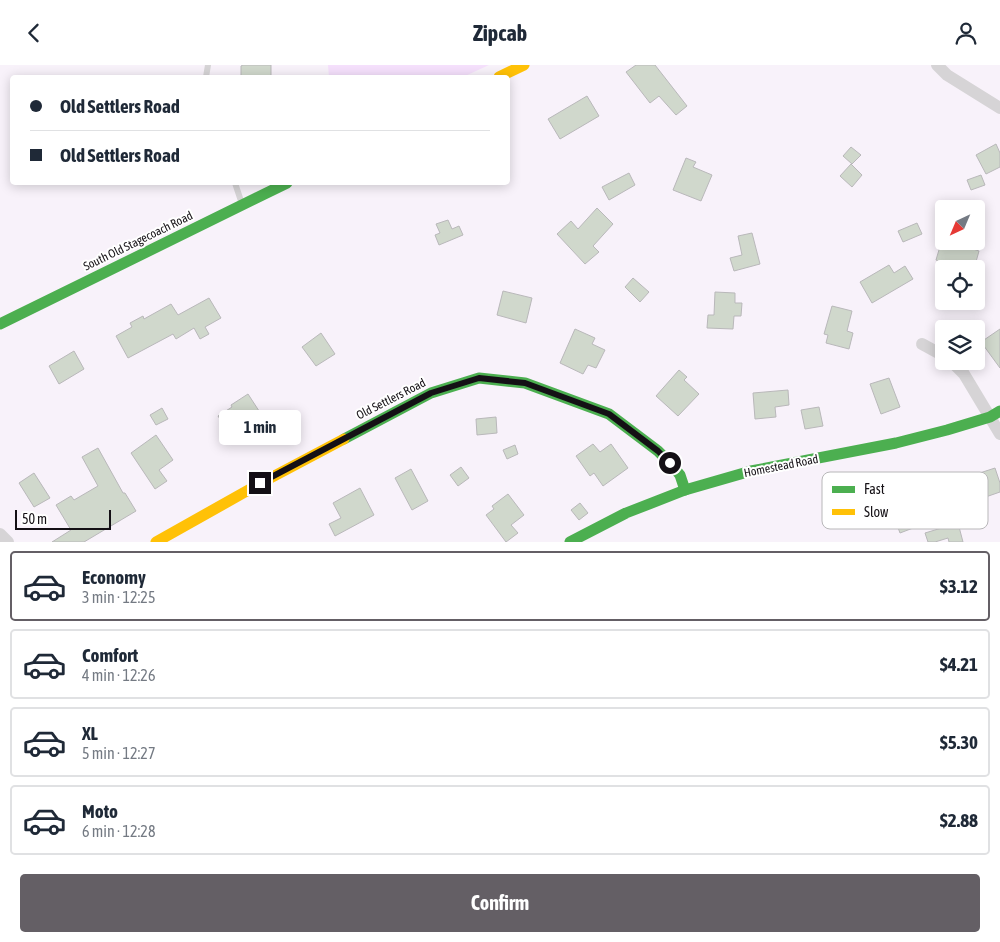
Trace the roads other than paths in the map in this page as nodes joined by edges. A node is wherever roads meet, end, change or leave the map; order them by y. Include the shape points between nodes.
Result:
1 (524, 65) edge
2 (937, 65) edge
3 (503, 75) edge
4 (1000, 108) edge
5 (236, 185) edge
6 (283, 185) edge
7 (242, 205) junction
8 (0, 325) edge
9 (922, 344) dead end
10 (935, 351) edge
11 (960, 370) edge
12 (995, 414) edge
13 (1000, 434) edge
14 (685, 490) junction
15 (0, 534) edge
16 (8, 542) edge
17 (156, 542) edge
18 (570, 542) edge

1 - 3 street
2 - 4 street via 947,75
5 - 7 lane
6 - 7 street, South Old Stagecoach Road
7 - 8 street, South Old Stagecoach Road
9 - 10 street
11 - 12 street
12 - 13 street
12 - 14 street, Homestead Road via 896,443 751,471
14 - 17 street, Old Settlers Road via 680,475 670,463 609,414 525,383 479,378 431,393
14 - 18 street, Homestead Road via 626,513
15 - 16 street

